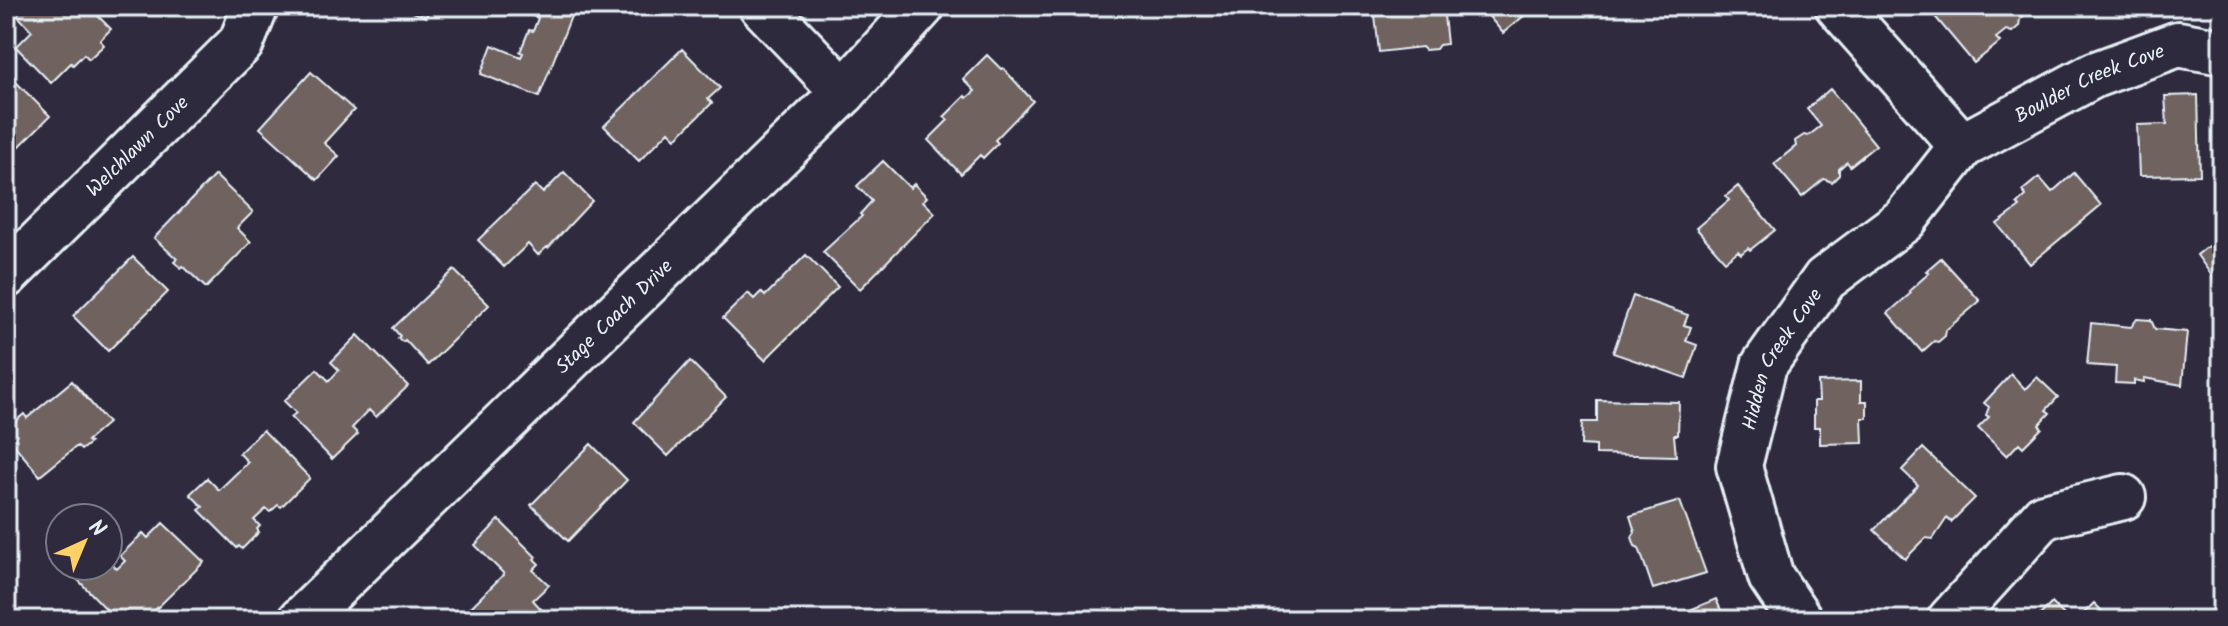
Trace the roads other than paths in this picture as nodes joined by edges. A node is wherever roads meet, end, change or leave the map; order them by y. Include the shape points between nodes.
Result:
1 (256, 6) edge
2 (762, 6) edge
3 (922, 6) edge
4 (1838, 6) edge
5 (2222, 52) edge
6 (844, 92) junction
7 (1962, 146) junction
8 (6, 275) edge
9 (2123, 497) dead end
10 (301, 620) edge
11 (1800, 620) edge
12 (1950, 620) edge

1 - 8 street, Welchlawn Cove via 241,43
2 - 6 street
3 - 6 street, Stage Coach Drive
4 - 7 street
5 - 7 street, Boulder Creek Cove via 2178,44 2164,49 2094,75
6 - 10 street, Stage Coach Drive
7 - 11 street, Hidden Creek Cove via 1904,220 1825,279 1764,365 1739,466 1771,577
9 - 12 street via 2044,516

